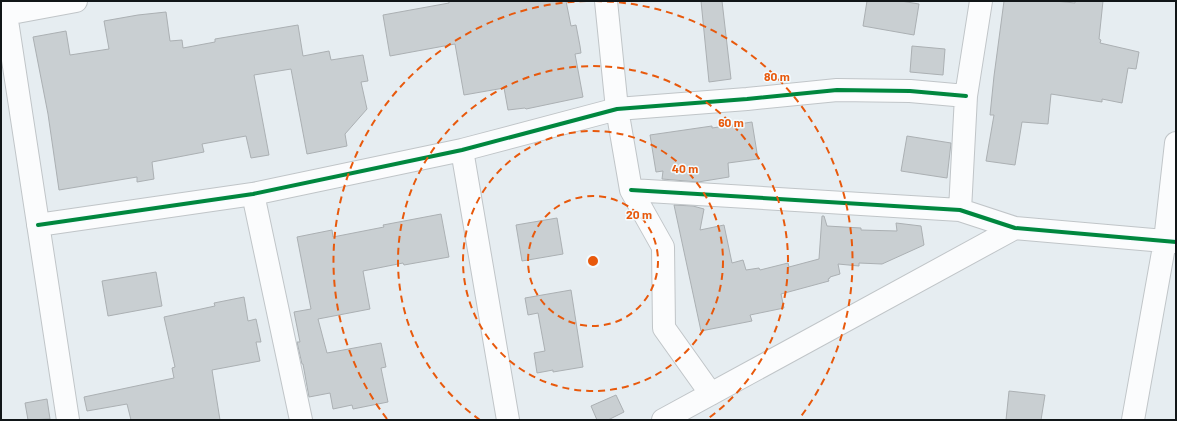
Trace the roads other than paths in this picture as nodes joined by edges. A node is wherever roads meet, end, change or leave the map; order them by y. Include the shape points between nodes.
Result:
1 (76, 1) edge
2 (606, 1) edge
3 (981, 1) edge
4 (5, 7) edge
5 (966, 96) junction
6 (617, 109) junction
7 (1176, 143) edge
8 (462, 150) junction
9 (631, 190) junction
10 (253, 194) junction
11 (960, 210) junction
12 (38, 225) junction
13 (1015, 228) junction
14 (1170, 242) edge
15 (710, 394) junction
16 (68, 420) edge
17 (301, 420) edge
18 (508, 420) edge
19 (663, 420) edge
20 (1133, 420) edge

1 - 4 street
2 - 6 street
3 - 5 street
4 - 12 street
5 - 6 street via 910,91 837,90
5 - 11 street
6 - 8 street
6 - 9 street
7 - 14 street
8 - 10 street
8 - 18 street
9 - 11 street
9 - 15 street via 663,247 664,328
10 - 12 street
10 - 17 street
11 - 13 street
12 - 16 street
13 - 14 street
13 - 15 street
14 - 20 street
15 - 19 street

